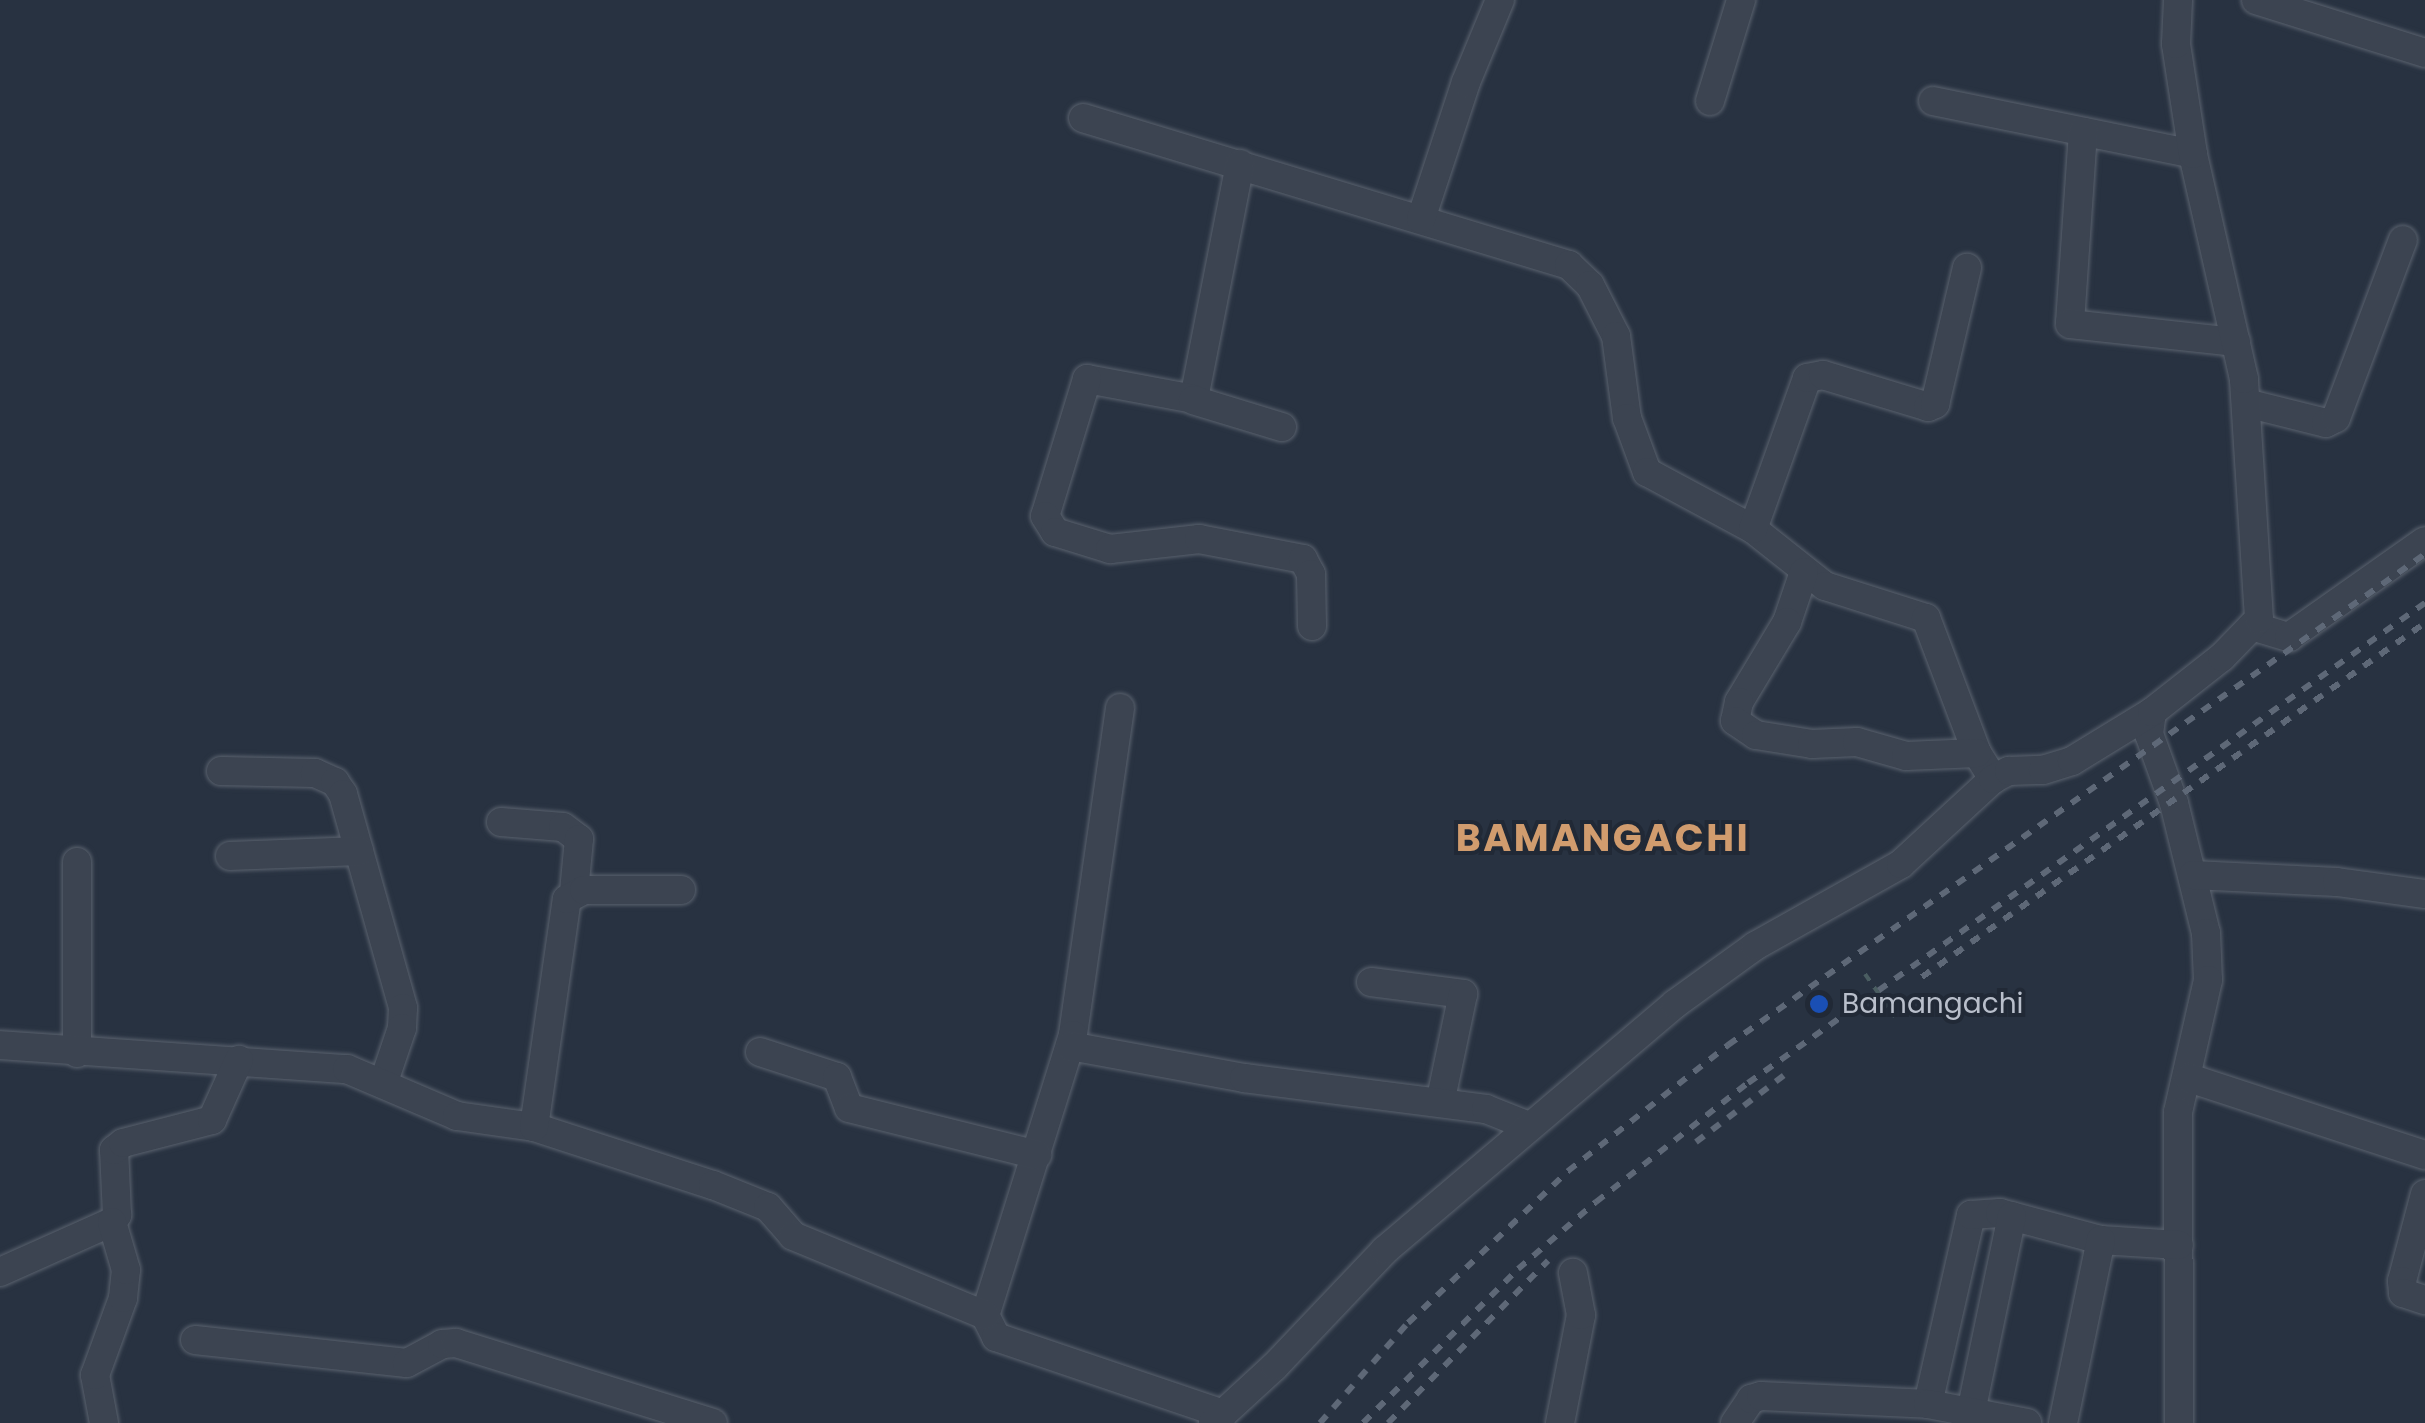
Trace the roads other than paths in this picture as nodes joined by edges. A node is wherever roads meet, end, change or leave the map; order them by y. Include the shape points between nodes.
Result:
1 (1500, 0) edge
2 (1740, 0) edge
3 (2178, 0) edge
4 (2256, 0) edge
5 (2425, 53) edge
6 (1710, 101) dead end
7 (1933, 101) dead end
8 (1083, 118) dead end
9 (2083, 132) junction
10 (2194, 154) junction
11 (1240, 164) junction
12 (1421, 219) junction
13 (2403, 240) dead end
14 (1966, 268) dead end
15 (2236, 342) junction
16 (1193, 400) junction
17 (2246, 403) junction
18 (1282, 426) dead end
19 (1753, 530) junction
20 (2425, 541) edge
21 (1804, 572) junction
22 (1312, 626) dead end
23 (2252, 626) junction
24 (1120, 708) dead end
25 (2152, 712) junction
26 (1976, 753) junction
27 (220, 771) dead end
28 (1994, 779) junction
29 (501, 822) dead end
30 (360, 851) junction
31 (230, 856) dead end
32 (77, 862) dead end
33 (2193, 875) junction
34 (681, 890) dead end
35 (574, 892) junction
36 (2425, 894) edge
37 (1371, 982) dead end
38 (0, 1045) edge
39 (1070, 1046) junction
40 (760, 1052) dead end
41 (77, 1053) junction
42 (239, 1060) junction
43 (2189, 1078) junction
44 (383, 1084) junction
45 (1440, 1103) junction
46 (1529, 1126) junction
47 (534, 1127) junction
48 (1037, 1155) junction
49 (2425, 1155) edge
50 (2425, 1194) edge
51 (2012, 1216) junction
52 (112, 1222) junction
53 (2101, 1240) junction
54 (2179, 1245) junction
55 (0, 1272) edge
56 (1573, 1273) dead end
57 (2425, 1300) edge
58 (986, 1315) junction
59 (195, 1340) dead end
60 (1928, 1404) junction
61 (1971, 1412) junction
62 (663, 1415) edge
63 (1218, 1419) edge
64 (104, 1423) edge
65 (713, 1423) edge
66 (1560, 1423) edge
67 (1736, 1423) edge
68 (2027, 1423) edge
69 (2063, 1423) edge
70 (2179, 1423) edge

1 - 12 street
2 - 6 street
3 - 10 street via 2176,44
4 - 5 street
7 - 9 street
8 - 11 street
9 - 10 street
9 - 15 street via 2070,324
10 - 15 street
11 - 12 street
11 - 16 street
12 - 19 street via 1554,258 1582,274 1616,336 1627,418 1647,472
13 - 17 street via 2336,418 2326,423
14 - 19 street via 1934,404 1823,374 1807,378
15 - 17 street
16 - 18 street
16 - 22 street via 1087,379 1054,476 1048,524 1110,549 1199,539 1294,556 1311,574
17 - 23 street via 2259,619
19 - 21 street
20 - 23 street via 2289,638
21 - 26 street via 1825,586 1932,623
21 - 26 street via 1787,622 1734,721 1756,735 1812,744 1857,742 1906,756
23 - 25 street
24 - 39 street
25 - 28 street via 2072,760
25 - 33 street via 2149,734
26 - 28 street
27 - 30 street via 326,776 342,794
28 - 46 street via 1901,864 1756,946
29 - 35 street via 563,827 579,838
30 - 31 street
30 - 44 street via 403,1008
32 - 41 street
33 - 36 street
33 - 43 street via 2208,980
34 - 35 street
35 - 47 street
37 - 45 street via 1463,994
38 - 41 street
39 - 45 street via 1244,1078
39 - 48 street
40 - 48 street via 837,1077 849,1108
41 - 42 street
42 - 44 street via 347,1070
42 - 52 street via 212,1120 114,1150
43 - 49 street
43 - 54 street via 2178,1112
44 - 47 street via 457,1116
45 - 46 street via 1486,1109
46 - 63 street via 1385,1250
47 - 58 street via 764,1205 793,1236
48 - 58 street
50 - 57 street via 2402,1281 2404,1293
51 - 53 street
51 - 60 street via 1978,1211 1966,1222
51 - 61 street
52 - 55 street
52 - 64 street via 126,1270 123,1298 95,1375
53 - 54 street
53 - 69 street
54 - 70 street
56 - 66 street via 1581,1315
58 - 63 street via 996,1337
59 - 62 street via 407,1363 456,1343
60 - 61 street
60 - 67 street via 1760,1396
61 - 68 street
62 - 65 street

